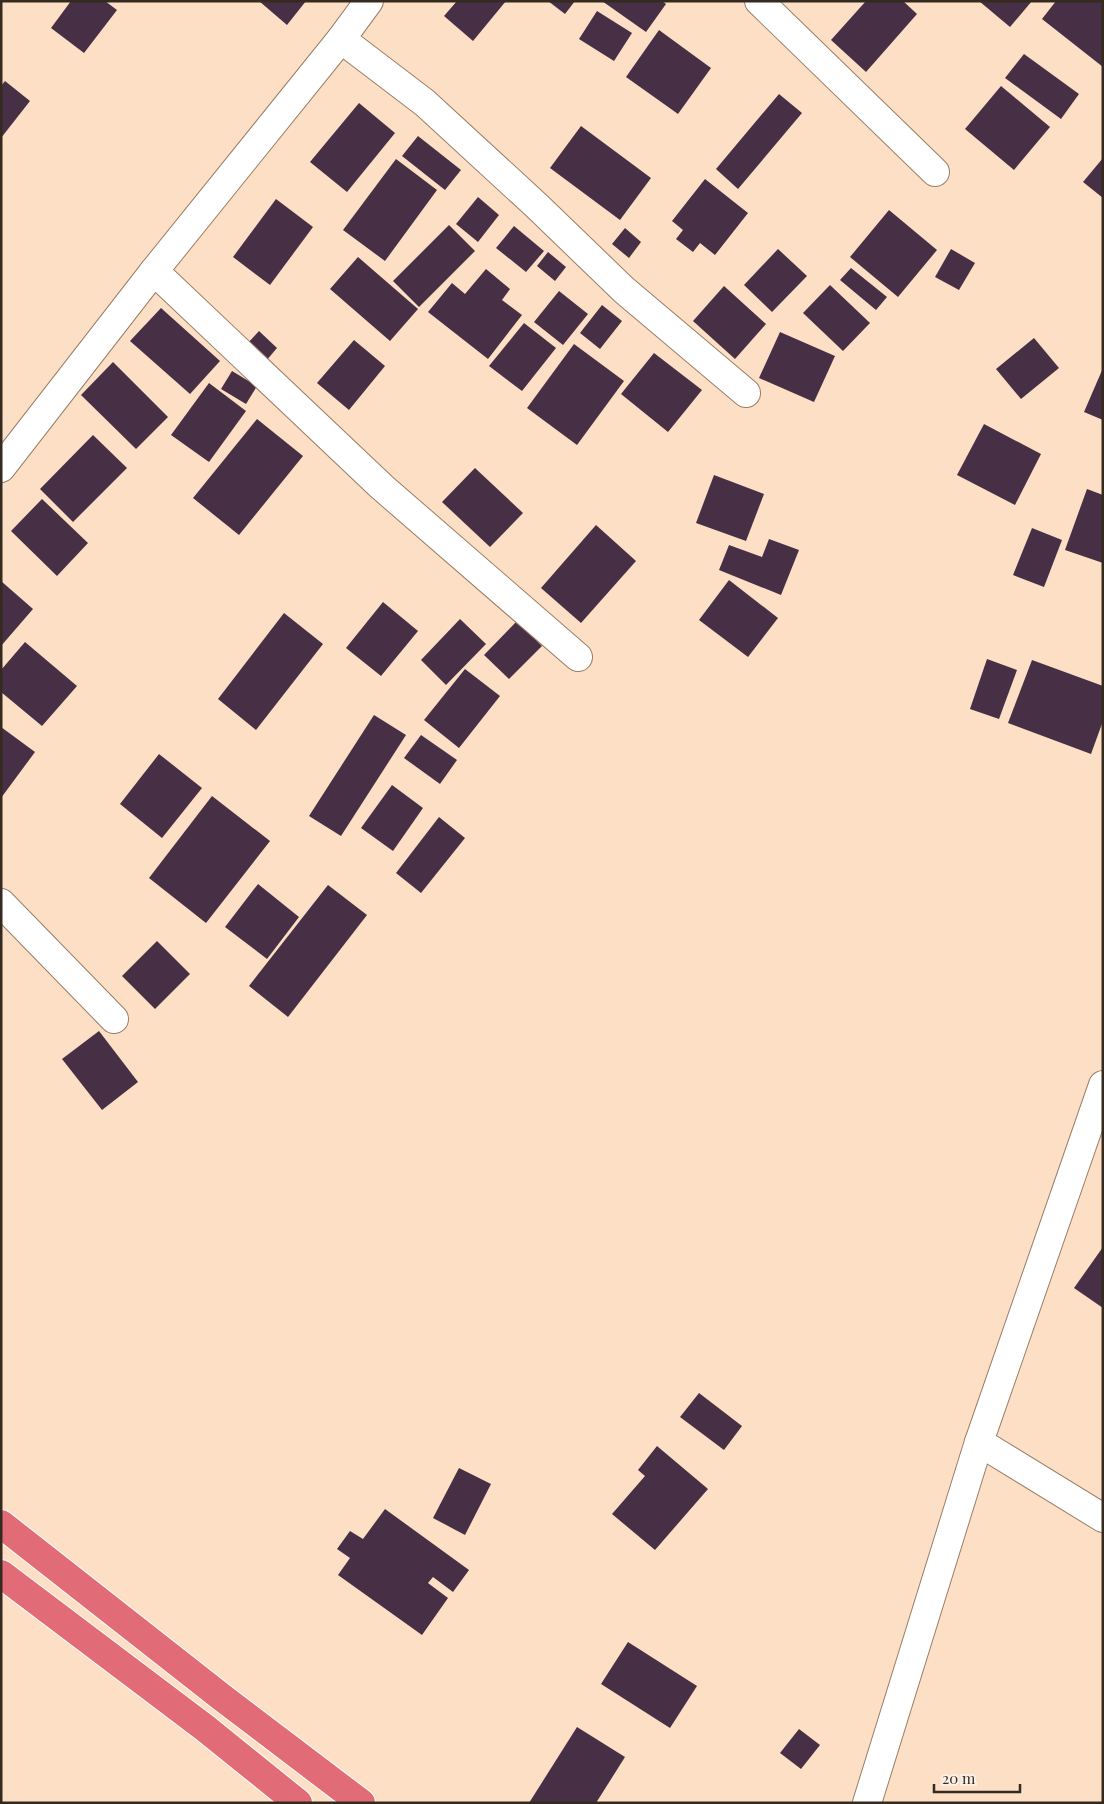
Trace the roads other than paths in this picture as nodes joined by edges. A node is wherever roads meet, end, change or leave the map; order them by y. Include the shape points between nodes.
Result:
1 (368, 1) edge
2 (759, 1) edge
3 (341, 39) junction
4 (934, 172) dead end
5 (154, 271) junction
6 (746, 393) dead end
7 (1, 468) edge
8 (578, 657) dead end
9 (1, 903) edge
10 (114, 1019) dead end
11 (1103, 1085) edge
12 (1095, 1128) edge
13 (978, 1442) junction
14 (1103, 1518) edge
15 (1, 1524) edge
16 (1, 1574) edge
17 (352, 1800) edge
18 (298, 1803) edge
19 (867, 1803) edge

1 - 3 street
2 - 4 street
3 - 5 street
3 - 6 street via 425,103 624,290
5 - 7 street
5 - 8 street via 382,487
9 - 10 street
11 - 12 street
12 - 13 street
13 - 14 street
13 - 19 street
15 - 17 highway
16 - 18 highway via 206,1728

